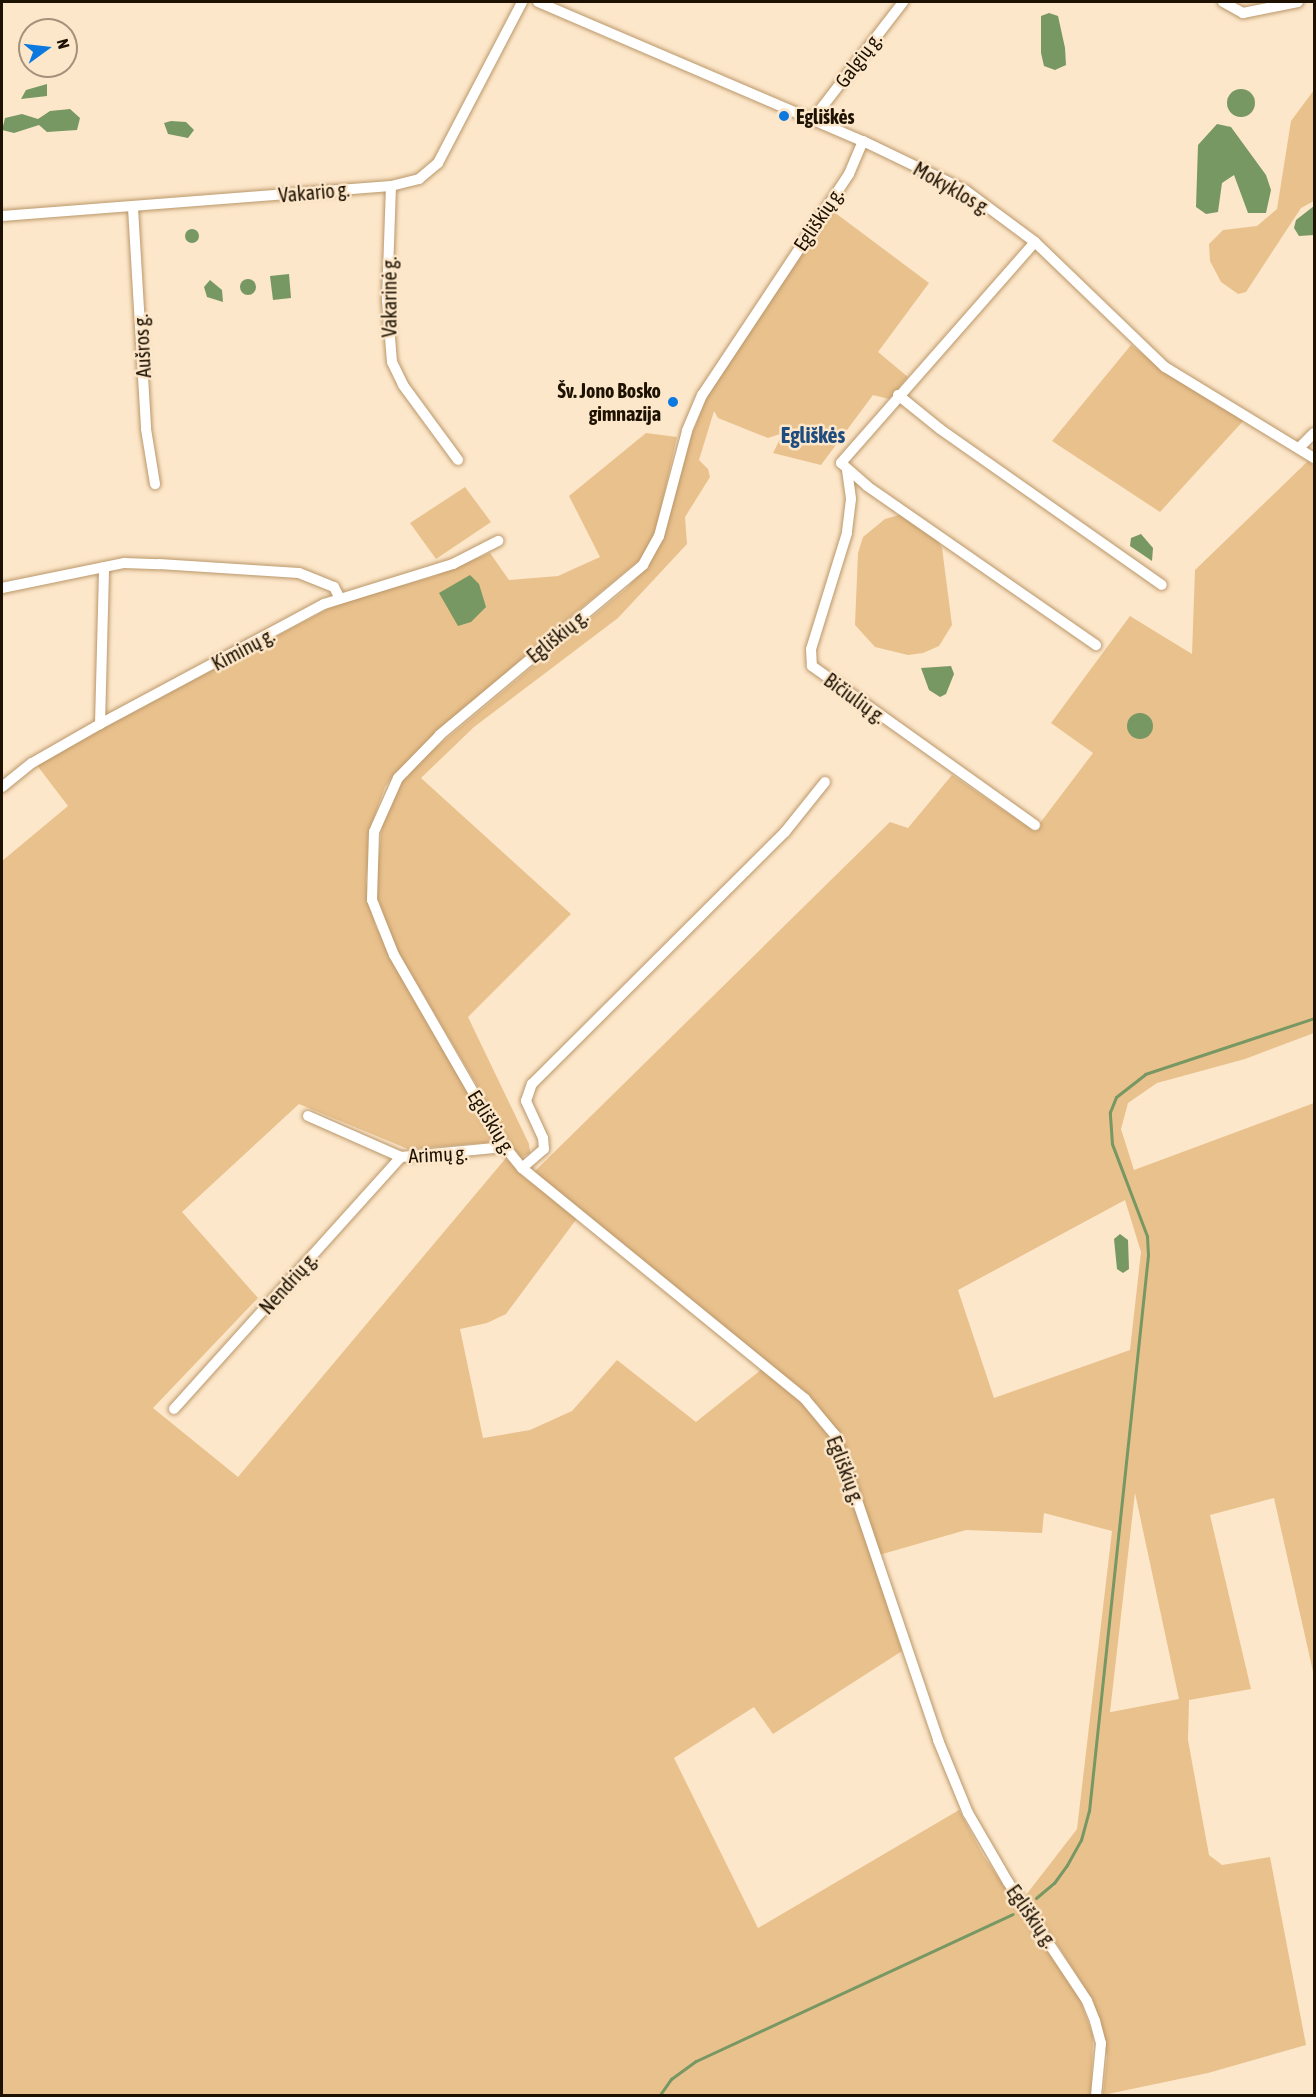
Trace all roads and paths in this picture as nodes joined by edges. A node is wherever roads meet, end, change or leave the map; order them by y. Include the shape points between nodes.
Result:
1 (522, 2) edge
2 (538, 2) edge
3 (903, 2) edge
4 (1223, 2) edge
5 (1298, 2) edge
6 (813, 119) junction
7 (863, 141) junction
8 (391, 186) junction
9 (133, 208) junction
10 (2, 216) edge
11 (1035, 242) junction
12 (898, 394) junction
13 (1314, 434) edge
14 (1299, 447) junction
15 (1314, 458) edge
16 (458, 460) dead end
17 (844, 467) junction
18 (155, 484) dead end
19 (498, 541) dead end
20 (104, 567) junction
21 (1162, 585) dead end
22 (2, 588) edge
23 (339, 597) junction
24 (1096, 645) dead end
25 (100, 724) junction
26 (825, 782) dead end
27 (2, 787) edge
28 (1035, 825) dead end
29 (308, 1116) dead end
30 (505, 1147) junction
31 (401, 1157) junction
32 (522, 1168) junction
33 (174, 1408) dead end
34 (1096, 2096) edge

1 - 8 street, Vakario g. via 438,163 418,179
2 - 6 street, Mokyklos g.
3 - 6 street, Galgių g.
4 - 5 street via 1243,13
6 - 7 street, Mokyklos g.
7 - 11 street, Mokyklos g. via 965,190
7 - 30 street, Egliškių g. via 849,174 702,395 687,430 659,536 643,565 440,735 398,778 380,813 370,855 375,914 394,955
8 - 9 street, Vakario g.
8 - 16 street, Vakarinė g. via 387,308 392,362 403,385
9 - 10 street, Vakario g.
9 - 18 street, Aušros g. via 146,429
11 - 12 street
11 - 14 street, Mokyklos g. via 1165,367
12 - 17 street
12 - 21 street via 940,429
13 - 14 street
14 - 15 street, Mokyklos g.
17 - 24 street
17 - 28 street, Bičiulių g. via 851,499 847,533 811,649 812,666
19 - 23 street, Kiminų g. via 453,564 396,584
20 - 22 street
20 - 23 street via 124,563 282,570 334,587
20 - 25 street
23 - 25 street, Kiminų g.
25 - 27 street, Kiminų g. via 32,763
26 - 32 street via 785,832 532,1084 526,1101 544,1149
29 - 31 street, Arimų g.
30 - 31 street, Arimų g.
30 - 32 street, Egliškių g.
31 - 33 street, Nendrių g.
32 - 34 street, Egliškių g. via 805,1399 835,1435 938,1740 968,1813 1008,1882 1060,1957 1095,2021 1101,2043

